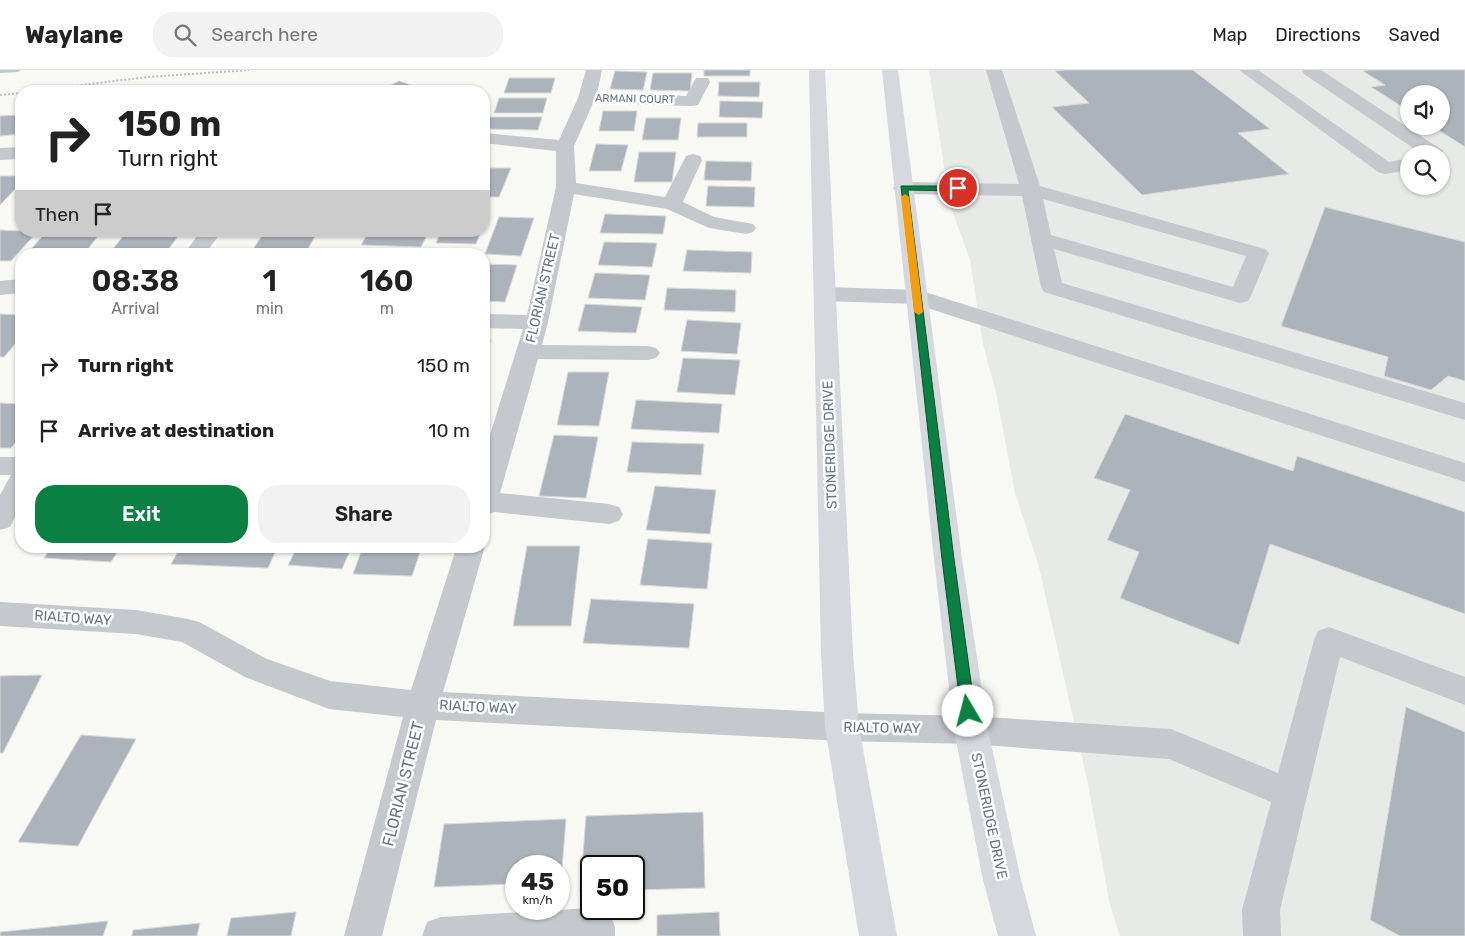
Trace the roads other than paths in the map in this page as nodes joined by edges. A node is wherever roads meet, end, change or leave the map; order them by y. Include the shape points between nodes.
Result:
1 (594, 70) edge
2 (817, 70) edge
3 (890, 70) edge
4 (994, 70) edge
5 (1247, 70) edge
6 (1310, 70) edge
7 (702, 82) dead end
8 (587, 98) junction
9 (490, 139) edge
10 (1422, 145) edge
11 (565, 146) junction
12 (15, 153) edge
13 (0, 154) edge
14 (693, 160) dead end
15 (1400, 166) edge
16 (566, 187) junction
17 (904, 188) junction
18 (1031, 190) junction
19 (672, 204) junction
20 (746, 228) dead end
21 (207, 237) edge
22 (1042, 239) junction
23 (199, 248) edge
24 (15, 287) edge
25 (0, 288) edge
26 (825, 294) junction
27 (917, 297) junction
28 (490, 321) edge
29 (537, 322) junction
30 (527, 352) junction
31 (648, 353) dead end
32 (1465, 412) edge
33 (0, 466) edge
34 (15, 466) edge
35 (1465, 473) edge
36 (490, 476) edge
37 (15, 492) edge
38 (490, 494) edge
39 (608, 514) dead end
40 (0, 520) edge
41 (469, 553) edge
42 (0, 614) edge
43 (1465, 691) edge
44 (423, 704) junction
45 (842, 727) junction
46 (971, 730) junction
47 (1290, 794) junction
48 (363, 936) edge
49 (441, 936) edge
50 (596, 936) edge
51 (878, 936) edge
52 (1016, 936) edge
53 (1262, 936) edge

1 - 8 street, FLORIAN STREET
2 - 26 main road, STONERIDGE DRIVE
3 - 17 main road, STONERIDGE DRIVE
4 - 18 street
5 - 15 street via 1385,168
6 - 10 street
7 - 8 street, ARMANI COURT via 692,100
8 - 11 street, FLORIAN STREET
9 - 11 street
11 - 16 street, FLORIAN STREET
12 - 13 street
14 - 19 street
16 - 19 street
16 - 29 street, FLORIAN STREET
17 - 18 street
17 - 27 main road, STONERIDGE DRIVE
18 - 22 street
18 - 22 street via 1258,253 1240,296
19 - 20 street via 709,222
21 - 23 street
22 - 32 street via 1052,287
24 - 25 street
26 - 27 street
26 - 45 main road, STONERIDGE DRIVE
27 - 35 street
27 - 46 main road, STONERIDGE DRIVE
28 - 29 street
29 - 30 street, FLORIAN STREET
30 - 31 street
30 - 36 street, FLORIAN STREET
33 - 34 street
37 - 40 street
38 - 39 street
41 - 44 street, FLORIAN STREET
42 - 44 street, RIALTO WAY via 136,622 188,631 256,668 329,695
43 - 47 street via 1329,640
44 - 45 street, RIALTO WAY
44 - 48 street, FLORIAN STREET
45 - 46 street, RIALTO WAY
45 - 51 main road, STONERIDGE DRIVE
46 - 47 street, RIALTO WAY via 1171,744
46 - 52 main road, STONERIDGE DRIVE
47 - 53 street via 1261,910
49 - 50 street via 596,927

